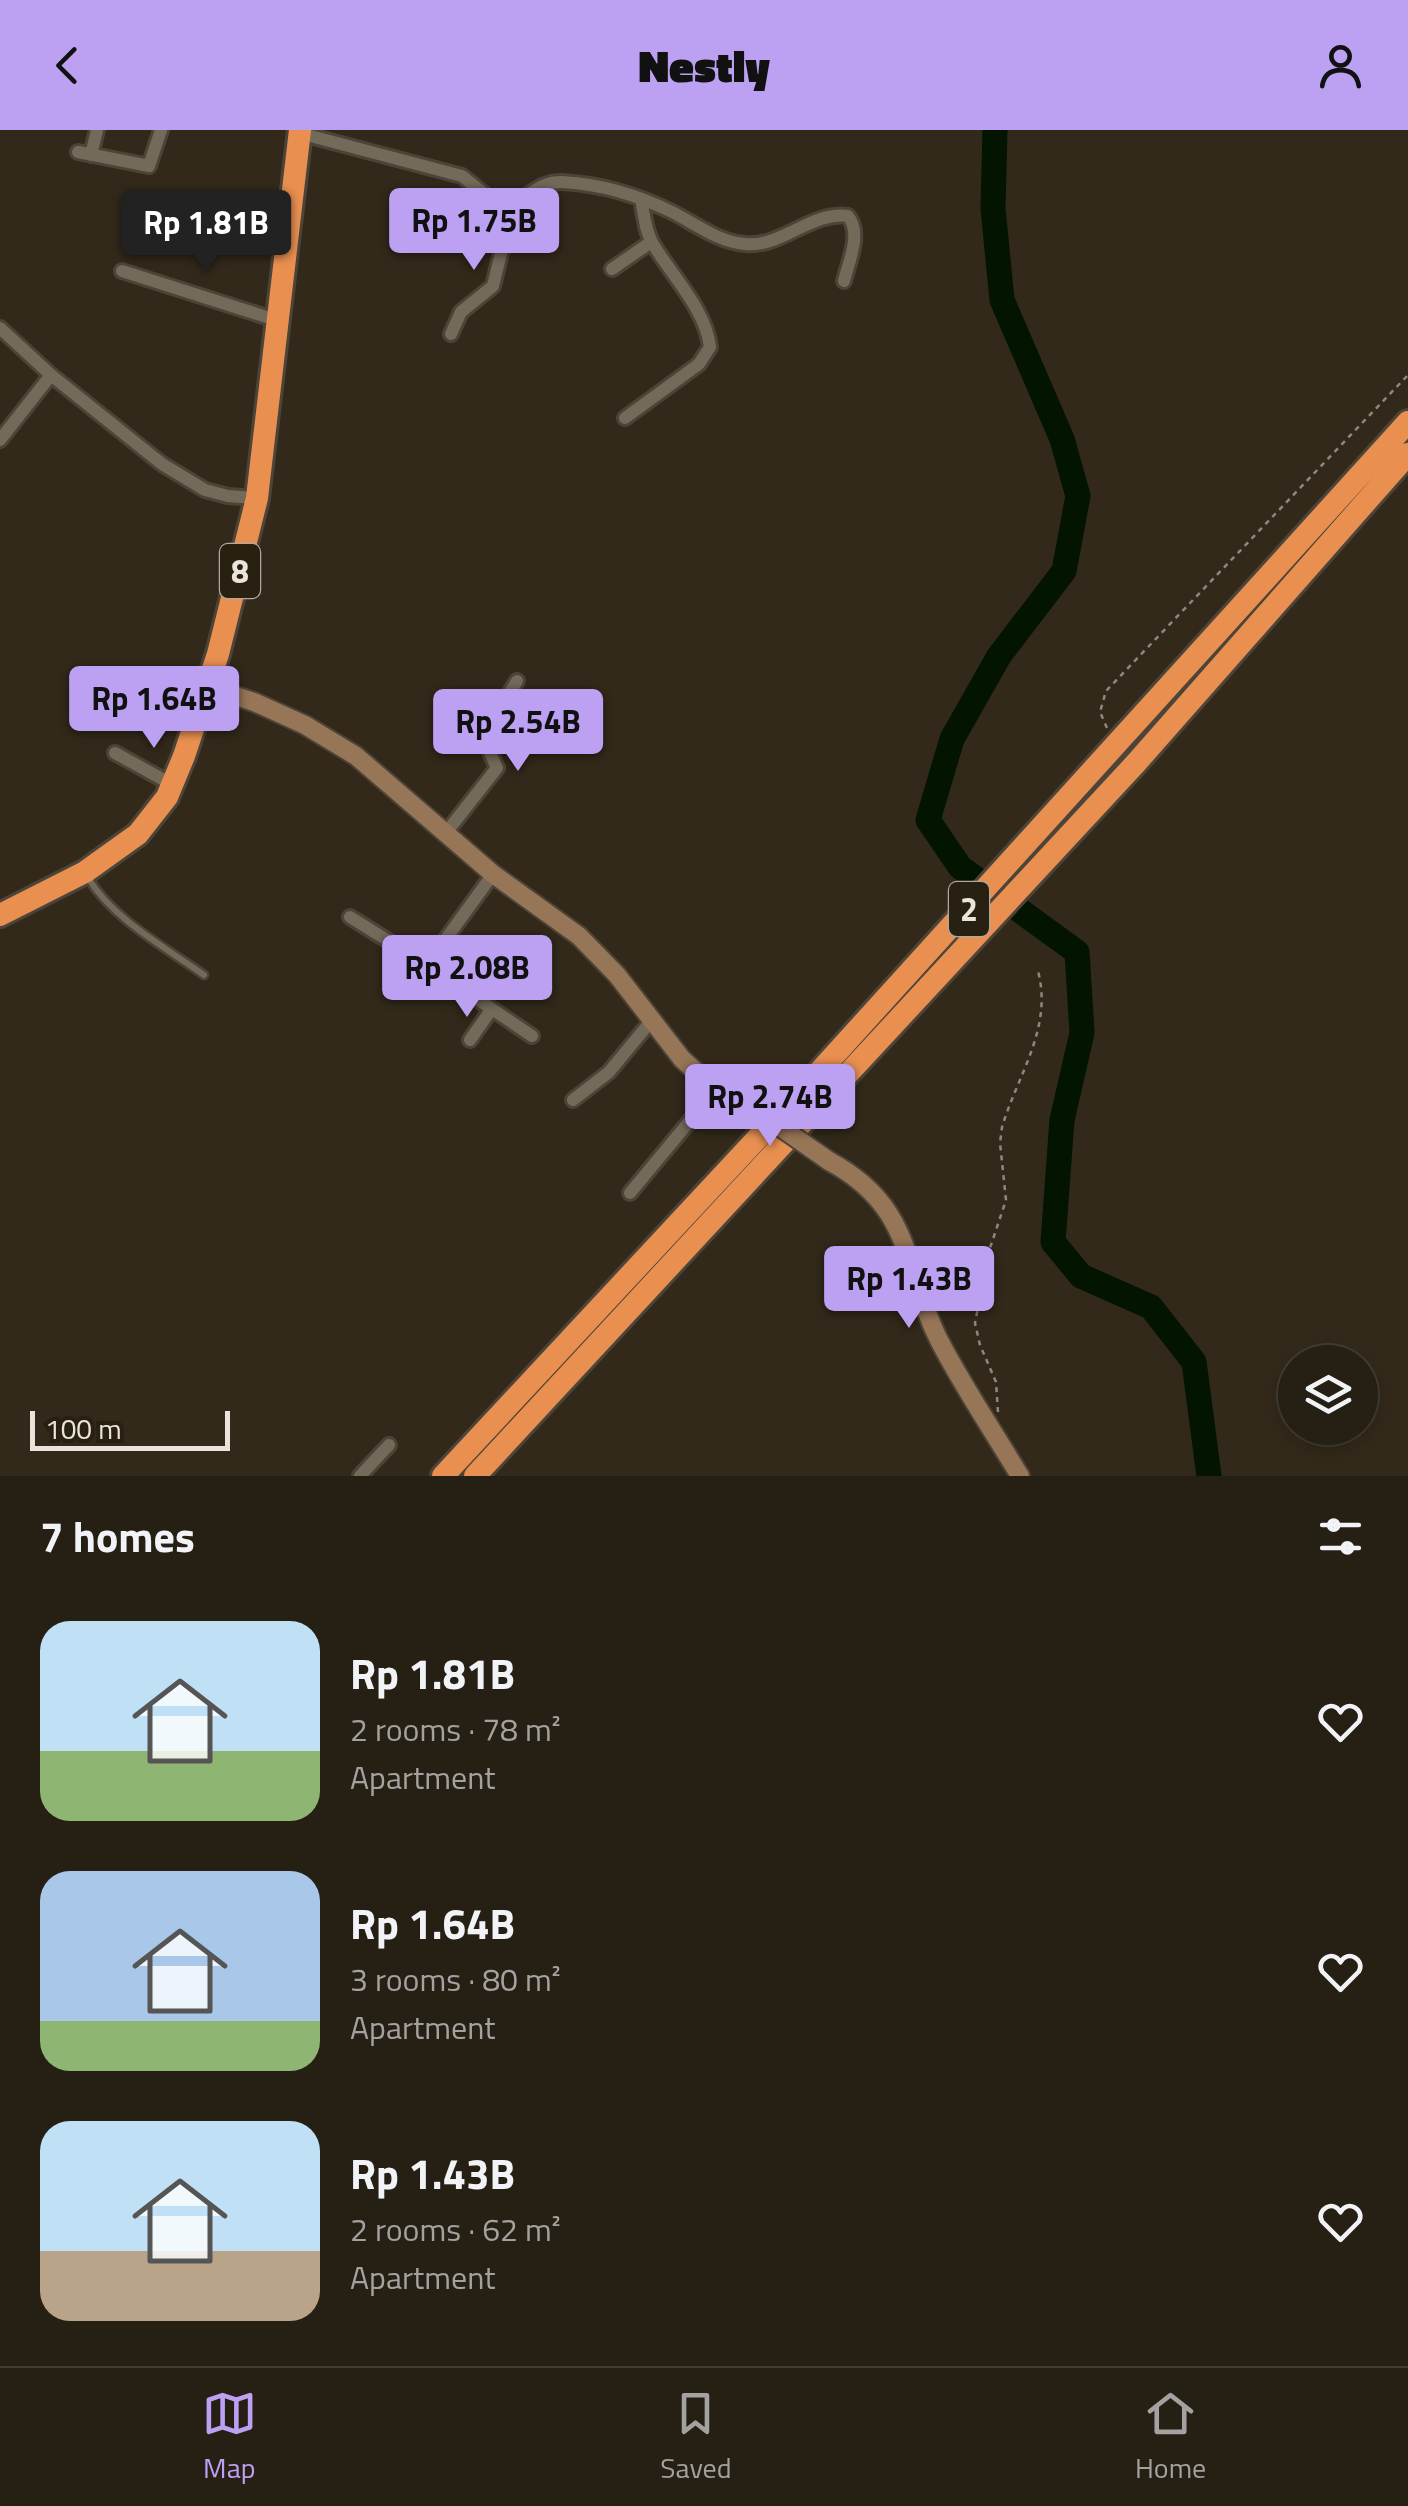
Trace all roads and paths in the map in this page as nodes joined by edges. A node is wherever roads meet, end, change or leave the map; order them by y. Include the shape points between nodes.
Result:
1 (97, 130) edge
2 (160, 130) edge
3 (299, 132) edge
4 (641, 199) junction
5 (516, 203) junction
6 (652, 242) junction
7 (612, 268) dead end
8 (122, 270) dead end
9 (844, 281) dead end
10 (276, 320) junction
11 (0, 328) edge
12 (451, 334) dead end
13 (51, 375) junction
14 (1408, 375) edge
15 (625, 418) dead end
16 (1408, 422) edge
17 (0, 440) edge
18 (1408, 454) edge
19 (257, 498) junction
20 (516, 681) dead end
21 (208, 686) junction
22 (1113, 737) junction
23 (115, 753) dead end
24 (173, 785) junction
25 (444, 834) junction
26 (85, 872) junction
27 (492, 874) junction
28 (0, 915) edge
29 (350, 917) dead end
30 (427, 965) junction
31 (1038, 970) dead end
32 (204, 975) dead end
33 (491, 1010) junction
34 (652, 1020) junction
35 (532, 1036) dead end
36 (470, 1040) dead end
37 (826, 1079) junction
38 (718, 1087) junction
39 (572, 1100) dead end
40 (630, 1194) dead end
41 (543, 1385) junction
42 (988, 1423) junction
43 (390, 1445) dead end
44 (360, 1476) edge
45 (443, 1476) edge
46 (475, 1476) edge
47 (1020, 1476) edge

1 - 2 street via 84,154 149,166
3 - 5 street via 454,174 494,204
3 - 10 highway, 8
4 - 5 street via 557,182
4 - 6 street
4 - 9 street via 742,244 827,216 848,216 855,233
5 - 12 street via 493,286 461,312
6 - 7 street
6 - 15 street via 710,347 699,364
8 - 10 street
10 - 19 highway, 8
11 - 13 street
13 - 17 street
13 - 19 street via 191,483
14 - 22 path via 1106,690 1100,712
16 - 22 highway, 2
18 - 37 highway, 2 via 1136,763
19 - 21 highway, 8
20 - 25 street via 482,737 498,768
21 - 24 highway, 8
21 - 25 street via 254,702 356,756
22 - 37 highway, 2
23 - 24 street
24 - 26 highway, 8 via 138,834
25 - 27 street
26 - 28 highway, 8
26 - 32 lane via 130,923
27 - 30 street
27 - 34 street via 578,936
29 - 30 street
30 - 33 street
31 - 42 path via 1043,1010 1002,1128 1006,1200 974,1322 998,1396 997,1416
33 - 35 street
33 - 36 street
34 - 38 street via 682,1059
34 - 39 street via 609,1072
37 - 41 highway, 2
38 - 40 street
38 - 42 street, bridge via 868,1190 899,1230 934,1330
41 - 45 highway, 2
41 - 46 highway, 2
42 - 47 street
43 - 44 street

